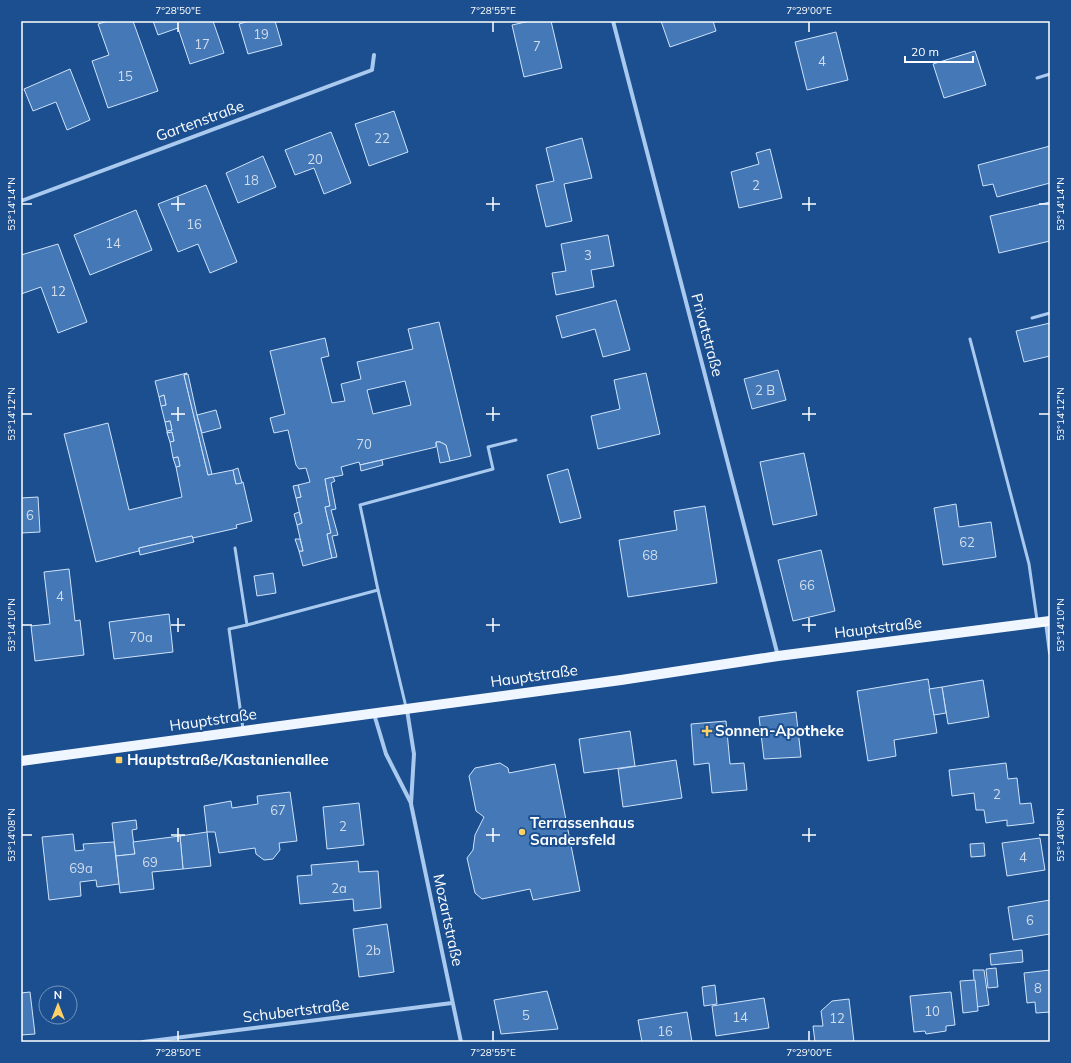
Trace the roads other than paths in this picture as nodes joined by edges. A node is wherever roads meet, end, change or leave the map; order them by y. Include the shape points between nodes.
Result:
1 (613, 21) edge
2 (374, 55) dead end
3 (1050, 74) edge
4 (1037, 78) dead end
5 (21, 201) edge
6 (1050, 314) edge
7 (1032, 318) dead end
8 (970, 339) dead end
9 (516, 440) dead end
10 (235, 548) dead end
11 (378, 590) junction
12 (1044, 621) edge
13 (247, 625) junction
14 (1050, 653) edge
15 (778, 656) junction
16 (407, 709) junction
17 (374, 714) junction
18 (244, 731) junction
19 (21, 761) edge
20 (411, 804) junction
21 (452, 1003) junction
22 (143, 1042) edge
23 (461, 1042) edge

1 - 15 street, Privatstraße
2 - 5 street, Gartenstraße via 372,70
3 - 4 lane
6 - 7 lane
8 - 12 lane
9 - 11 lane via 488,447 493,468 360,505
10 - 13 lane
11 - 13 lane
11 - 16 lane
12 - 14 street
12 - 15 main road, Hauptstraße
13 - 18 lane via 229,629
15 - 16 main road, Hauptstraße
16 - 17 main road, Hauptstraße
16 - 20 street, Mozartstraße via 414,754
17 - 18 main road, Hauptstraße
17 - 20 street, Mozartstraße via 386,754
18 - 19 main road, Hauptstraße
20 - 21 street, Mozartstraße
21 - 22 street, Schubertstraße
21 - 23 street, Mozartstraße

